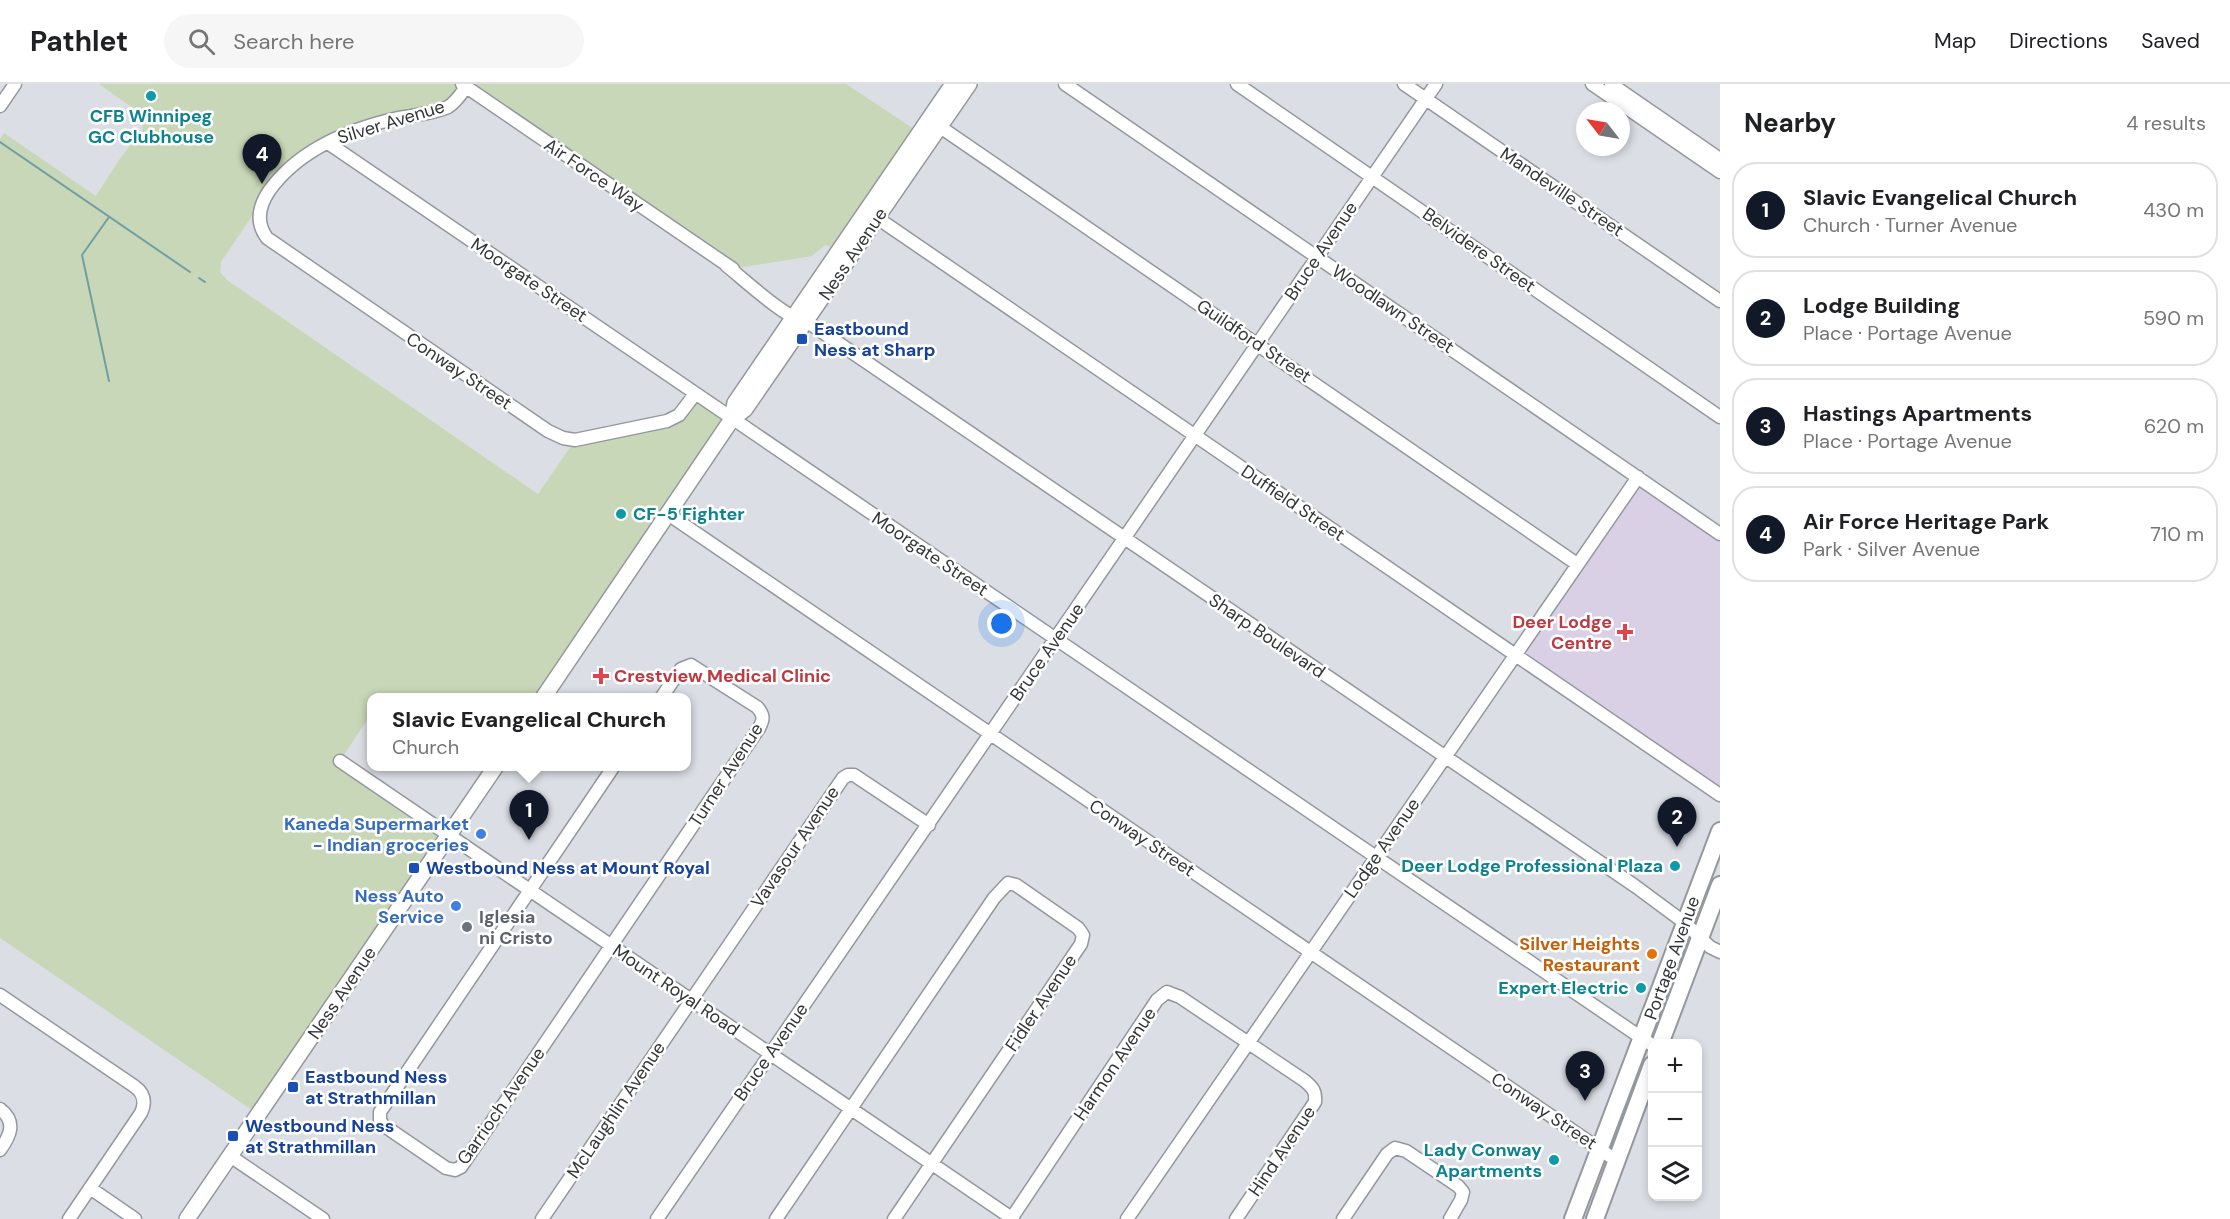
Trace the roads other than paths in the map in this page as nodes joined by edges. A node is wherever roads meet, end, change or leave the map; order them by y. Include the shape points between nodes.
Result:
1 (15, 84) edge
2 (953, 84) edge
3 (969, 84) edge
4 (1065, 84) edge
5 (1237, 84) edge
6 (1404, 84) edge
7 (1436, 84) edge
8 (1592, 84) edge
9 (1611, 84) edge
10 (464, 85) edge
11 (1426, 99) junction
12 (0, 106) edge
13 (934, 123) junction
14 (328, 143) junction
15 (1712, 158) edge
16 (1720, 172) edge
17 (1372, 177) junction
18 (262, 203) joint
19 (872, 214) junction
20 (1317, 257) junction
21 (1720, 301) edge
22 (803, 318) junction
23 (1257, 344) junction
24 (695, 394) junction
25 (1720, 417) edge
26 (732, 419) junction
27 (1194, 436) junction
28 (1638, 477) junction
29 (668, 514) junction
30 (1720, 534) edge
31 (1124, 539) junction
32 (1577, 564) junction
33 (1055, 639) junction
34 (1516, 654) junction
35 (546, 693) edge
36 (664, 693) edge
37 (990, 734) junction
38 (1445, 757) junction
39 (340, 761) dead end
40 (493, 771) edge
41 (611, 771) edge
42 (1720, 795) edge
43 (929, 825) junction
44 (1720, 831) edge
45 (449, 835) junction
46 (1376, 857) junction
47 (1720, 885) edge
48 (530, 890) junction
49 (1685, 923) junction
50 (1700, 936) junction
51 (611, 945) junction
52 (1311, 952) junction
53 (1720, 952) edge
54 (0, 995) edge
55 (691, 1000) junction
56 (1649, 1039) edge
57 (1662, 1039) edge
58 (1648, 1041) edge
59 (1248, 1043) junction
60 (770, 1054) junction
61 (1648, 1078) edge
62 (0, 1109) edge
63 (852, 1110) junction
64 (1600, 1149) junction
65 (0, 1150) edge
66 (230, 1156) junction
67 (1617, 1161) junction
68 (932, 1164) junction
69 (90, 1188) junction
70 (69, 1219) edge
71 (135, 1219) edge
72 (187, 1219) edge
73 (323, 1219) edge
74 (542, 1219) edge
75 (657, 1219) edge
76 (776, 1219) edge
77 (894, 1219) edge
78 (1012, 1219) edge
79 (1127, 1219) edge
80 (1236, 1219) edge
81 (1343, 1219) edge
82 (1450, 1219) edge
83 (1573, 1219) edge
84 (1595, 1219) edge

1 - 12 street
2 - 13 main road, Ness Avenue
3 - 13 main road, Ness Avenue
4 - 20 street, Woodlawn Street
5 - 17 street, Belvidere Street
6 - 11 street, Mandeville Street
7 - 11 street, Bruce Avenue
8 - 15 street
9 - 15 street
10 - 14 street, Silver Avenue via 456,101 446,108 382,122
10 - 22 street, Air Force Way
11 - 17 street, Bruce Avenue
11 - 21 street, Mandeville Street
13 - 19 main road, Ness Avenue
13 - 23 street, Guildford Street
14 - 18 street, Silver Avenue via 288,169
14 - 24 street, Moorgate Street
15 - 16 street
17 - 20 street, Bruce Avenue
17 - 25 street, Belvidere Street
18 - 24 street, Conway Street via 262,229 274,244 556,436 575,440 657,424 679,415
19 - 22 main road, Ness Avenue
19 - 27 street, Duffield Street
20 - 23 street, Bruce Avenue
20 - 28 street, Woodlawn Street
22 - 26 main road, Ness Avenue via 735,403
22 - 31 street, Sharp Boulevard
23 - 27 street, Bruce Avenue
23 - 32 street, Guildford Street
24 - 26 street, Moorgate Street
26 - 29 main road, Ness Avenue
26 - 33 street, Moorgate Street
27 - 31 street, Bruce Avenue
27 - 34 street, Duffield Street
28 - 30 street, Woodlawn Street
28 - 32 street, Lodge Avenue
29 - 35 main road, Ness Avenue
29 - 37 street, Conway Street
31 - 33 street, Bruce Avenue
31 - 38 street, Sharp Boulevard
32 - 34 street, Lodge Avenue
33 - 37 street, Bruce Avenue
33 - 46 street, Moorgate Street
34 - 38 street, Lodge Avenue
34 - 42 street, Duffield Street
36 - 51 street, Turner Avenue via 681,669 692,665 757,708 763,718
37 - 43 street, Bruce Avenue
37 - 52 street, Conway Street
38 - 46 street, Lodge Avenue
38 - 49 street, Sharp Boulevard
39 - 45 street, Mount Royal Road
40 - 45 main road, Ness Avenue
41 - 48 street
43 - 55 street, Vavasour Avenue via 859,778 845,776
43 - 60 street, Bruce Avenue
44 - 49 highway, Portage Avenue
45 - 48 street, Mount Royal Road
45 - 66 main road, Ness Avenue
46 - 52 street, Lodge Avenue
46 - 58 street, Moorgate Street
47 - 50 highway, Portage Avenue
48 - 51 street, Mount Royal Road
48 - 51 street, Garrioch Avenue via 380,1112 386,1128 443,1167 458,1169
49 - 50 street, Sharp Boulevard
49 - 56 highway, Portage Avenue
50 - 53 street, Sharp Boulevard
50 - 57 highway, Portage Avenue
51 - 55 street, Mount Royal Road
52 - 59 street, Lodge Avenue
52 - 64 street, Conway Street
54 - 69 street via 142,1094 141,1113
55 - 60 street, Mount Royal Road
55 - 74 street, McLaughlin Avenue
58 - 64 highway, Portage Avenue
59 - 78 street, Harmon Avenue via 1180,997 1167,992 1161,995
59 - 79 street, Lodge Avenue
59 - 80 street, Hind Avenue via 1305,1081 1316,1094 1315,1102
60 - 63 street, Mount Royal Road
60 - 75 street, Bruce Avenue
61 - 67 highway
62 - 65 street via 9,1118 11,1129
63 - 68 street, Mount Royal Road
63 - 68 street, Fidler Avenue via 1000,889 1016,885 1078,928 1083,935 1081,944
63 - 76 street, Fidler Avenue
64 - 67 street, Conway Street
64 - 83 highway, Portage Avenue
66 - 72 main road, Ness Avenue
66 - 73 street
67 - 84 highway
68 - 77 street, Fidler Avenue
68 - 78 street, Mount Royal Road
69 - 70 street
69 - 71 street
81 - 82 street via 1395,1148 1406,1151 1463,1192

